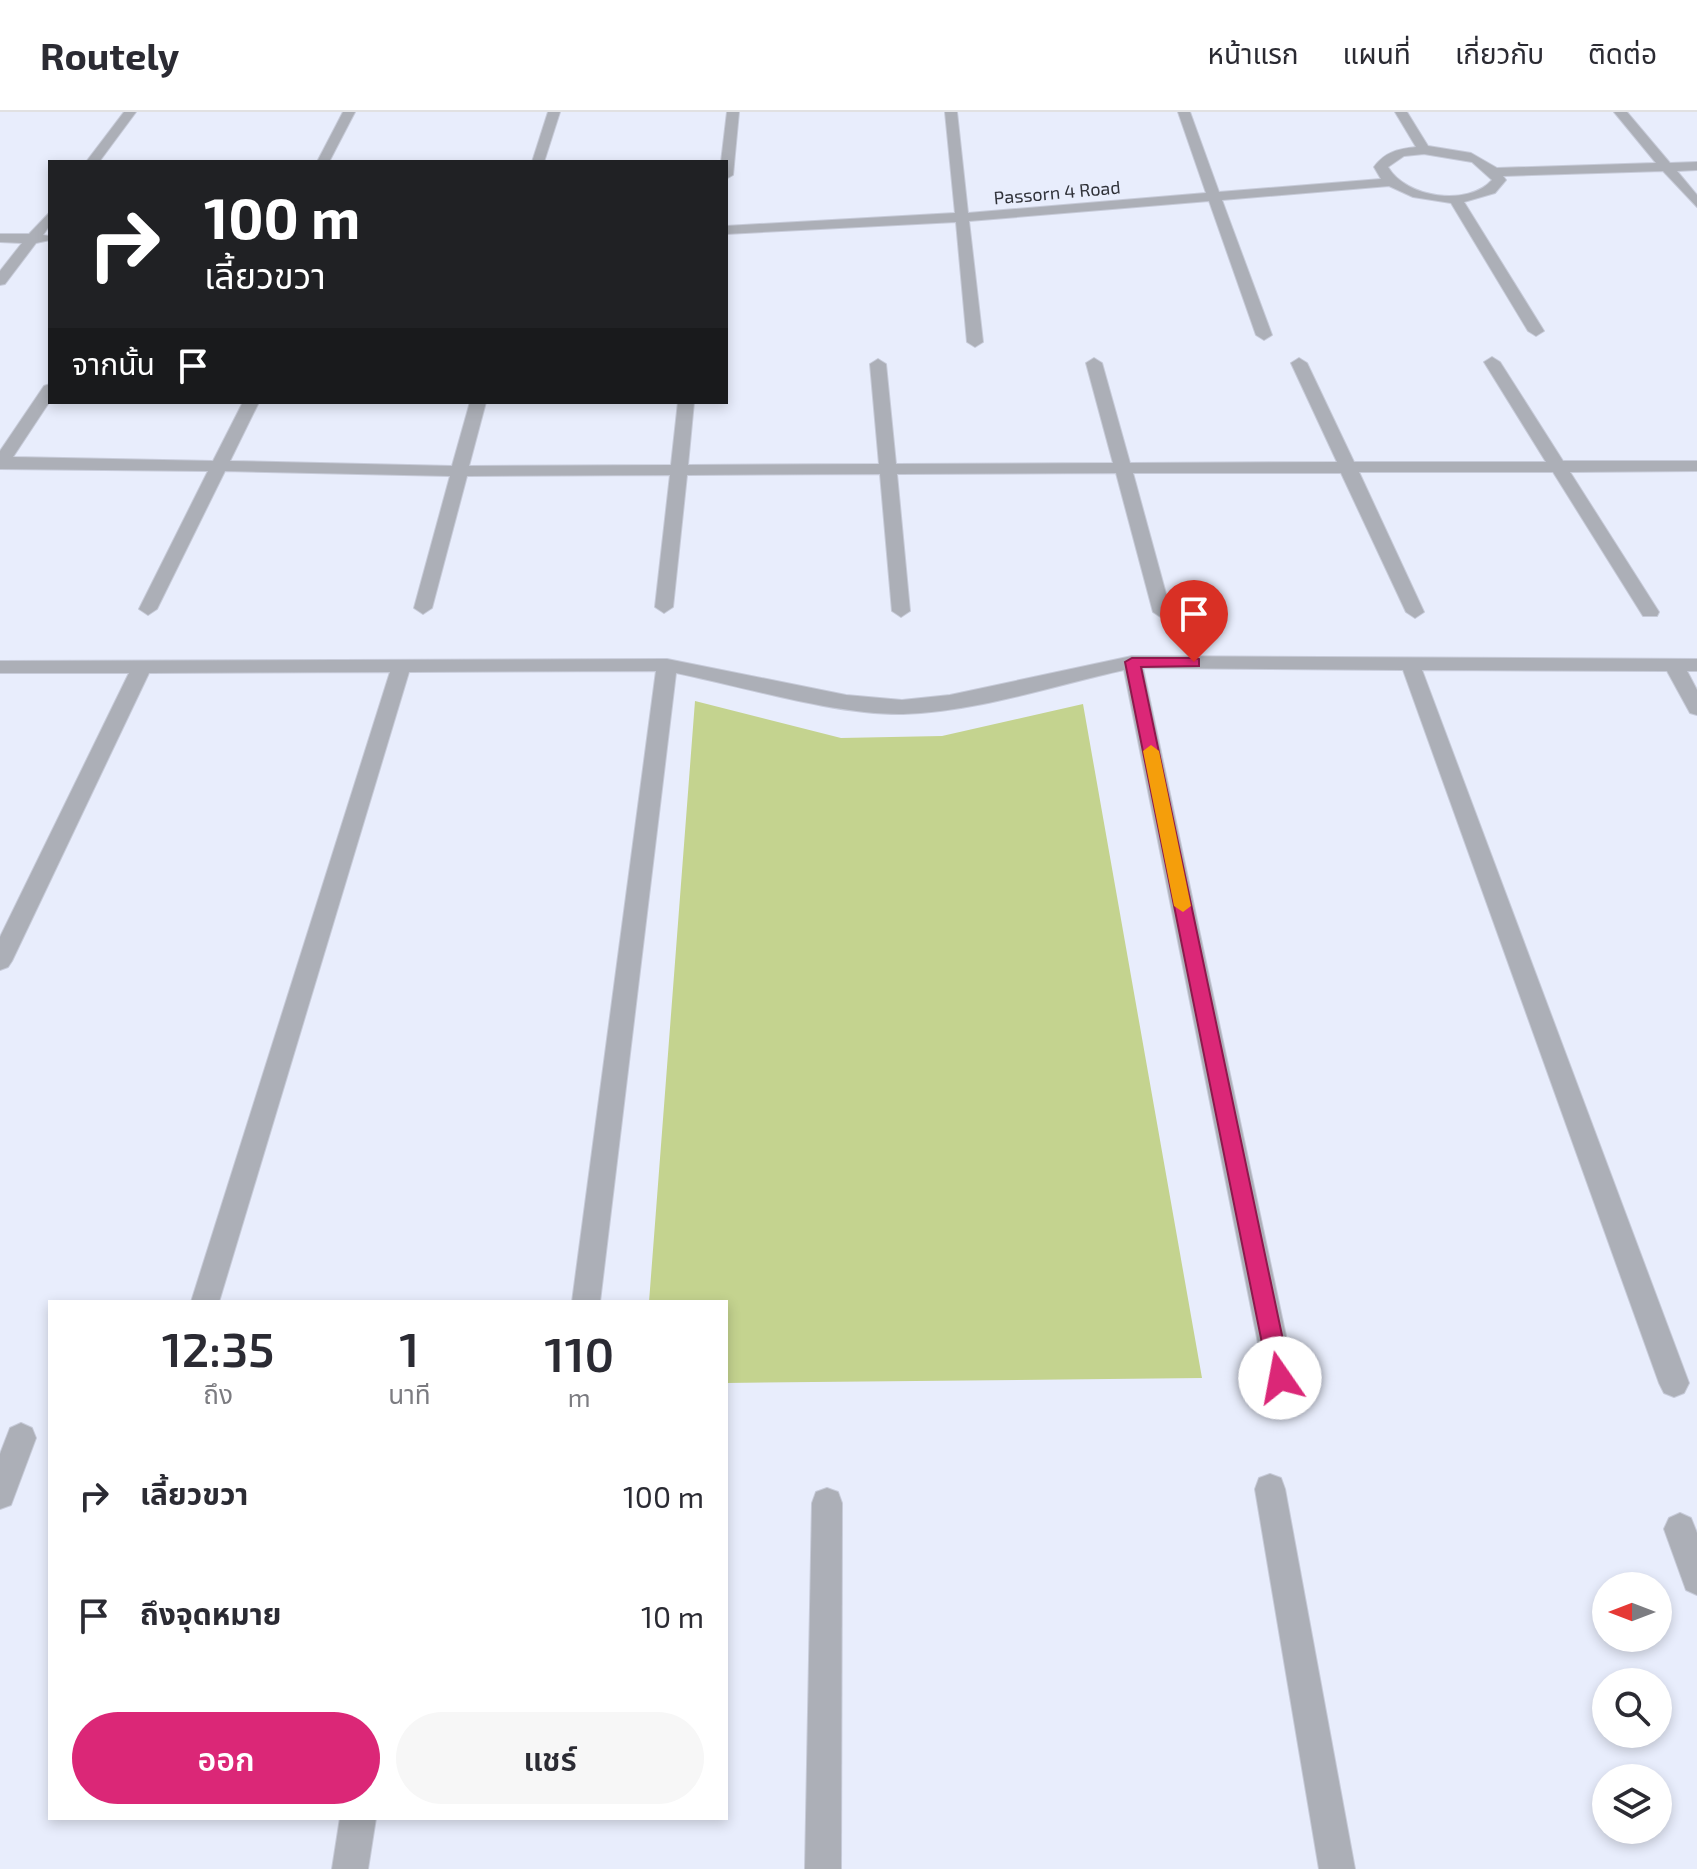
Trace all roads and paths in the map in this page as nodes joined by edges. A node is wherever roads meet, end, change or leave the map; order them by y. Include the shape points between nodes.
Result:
1 (130, 112) edge
2 (349, 112) edge
3 (554, 112) edge
4 (733, 112) edge
5 (951, 112) edge
6 (1184, 112) edge
7 (1401, 112) edge
8 (1620, 112) edge
9 (1424, 150) junction
10 (94, 160) edge
11 (324, 160) edge
12 (539, 160) edge
13 (728, 160) edge
14 (1697, 166) edge
15 (1667, 167) junction
16 (1495, 172) junction
17 (1390, 182) junction
18 (1215, 197) junction
19 (1455, 199) junction
20 (1697, 203) edge
21 (964, 217) junction
22 (48, 219) edge
23 (728, 230) edge
24 (0, 238) edge
25 (33, 239) junction
26 (48, 239) edge
27 (0, 281) edge
28 (1536, 331) dead end
29 (1264, 335) dead end
30 (975, 342) dead end
31 (1492, 362) dead end
32 (1094, 363) dead end
33 (1299, 363) dead end
34 (878, 364) dead end
35 (48, 392) edge
36 (250, 404) edge
37 (478, 404) edge
38 (686, 404) edge
39 (0, 463) edge
40 (220, 465) junction
41 (1346, 466) junction
42 (1560, 466) junction
43 (1697, 466) edge
44 (1122, 468) junction
45 (681, 470) junction
46 (461, 471) junction
47 (888, 471) junction
48 (664, 607) dead end
49 (423, 608) dead end
50 (148, 609) dead end
51 (901, 611) dead end
52 (1162, 612) dead end
53 (1415, 612) dead end
54 (1650, 612) dead end
55 (1132, 662) junction
56 (1410, 663) junction
57 (402, 664) junction
58 (1673, 664) junction
59 (143, 665) junction
60 (667, 665) junction
61 (1697, 665) edge
62 (0, 667) edge
63 (1697, 708) edge
64 (0, 961) edge
65 (206, 1300) edge
66 (586, 1300) edge
67 (1280, 1378) dead end
68 (1674, 1383) dead end
69 (21, 1438) dead end
70 (1270, 1489) dead end
71 (0, 1494) edge
72 (827, 1503) dead end
73 (1680, 1529) dead end
74 (1697, 1579) edge
75 (358, 1820) edge
76 (350, 1869) edge
77 (823, 1869) edge
78 (1337, 1869) edge

1 - 10 street
2 - 11 street
3 - 12 street
4 - 13 street
5 - 21 street
6 - 18 street
7 - 9 street
8 - 15 street
9 - 16 street via 1474,159
9 - 17 street via 1385,160 1381,167
14 - 15 street
15 - 16 street
15 - 20 street
16 - 19 street via 1499,180 1487,193
17 - 18 street, Passorn 4 Road
17 - 19 street via 1418,194
18 - 21 street, Passorn 4 Road
18 - 29 street
19 - 28 street
21 - 23 street, Passorn 4 Road
21 - 30 street
22 - 25 street
24 - 25 street
25 - 26 street
25 - 27 street
31 - 42 street
32 - 44 street
33 - 41 street
34 - 47 street
35 - 39 street
36 - 40 street
37 - 46 street
38 - 45 street
39 - 40 street
40 - 46 street
40 - 50 street
41 - 42 street
41 - 44 street
41 - 53 street
42 - 43 street
42 - 54 street
44 - 47 street
44 - 52 street
45 - 46 street
45 - 47 street
45 - 48 street
46 - 49 street
47 - 51 street
55 - 56 street
55 - 60 street via 950,702 902,707 846,702
55 - 67 street
56 - 58 street
56 - 68 street
57 - 59 street
57 - 60 street
57 - 65 street
58 - 61 street
58 - 63 street
59 - 62 street
59 - 64 street
60 - 66 street
69 - 71 street
70 - 78 street
72 - 77 street
73 - 74 street
75 - 76 street

